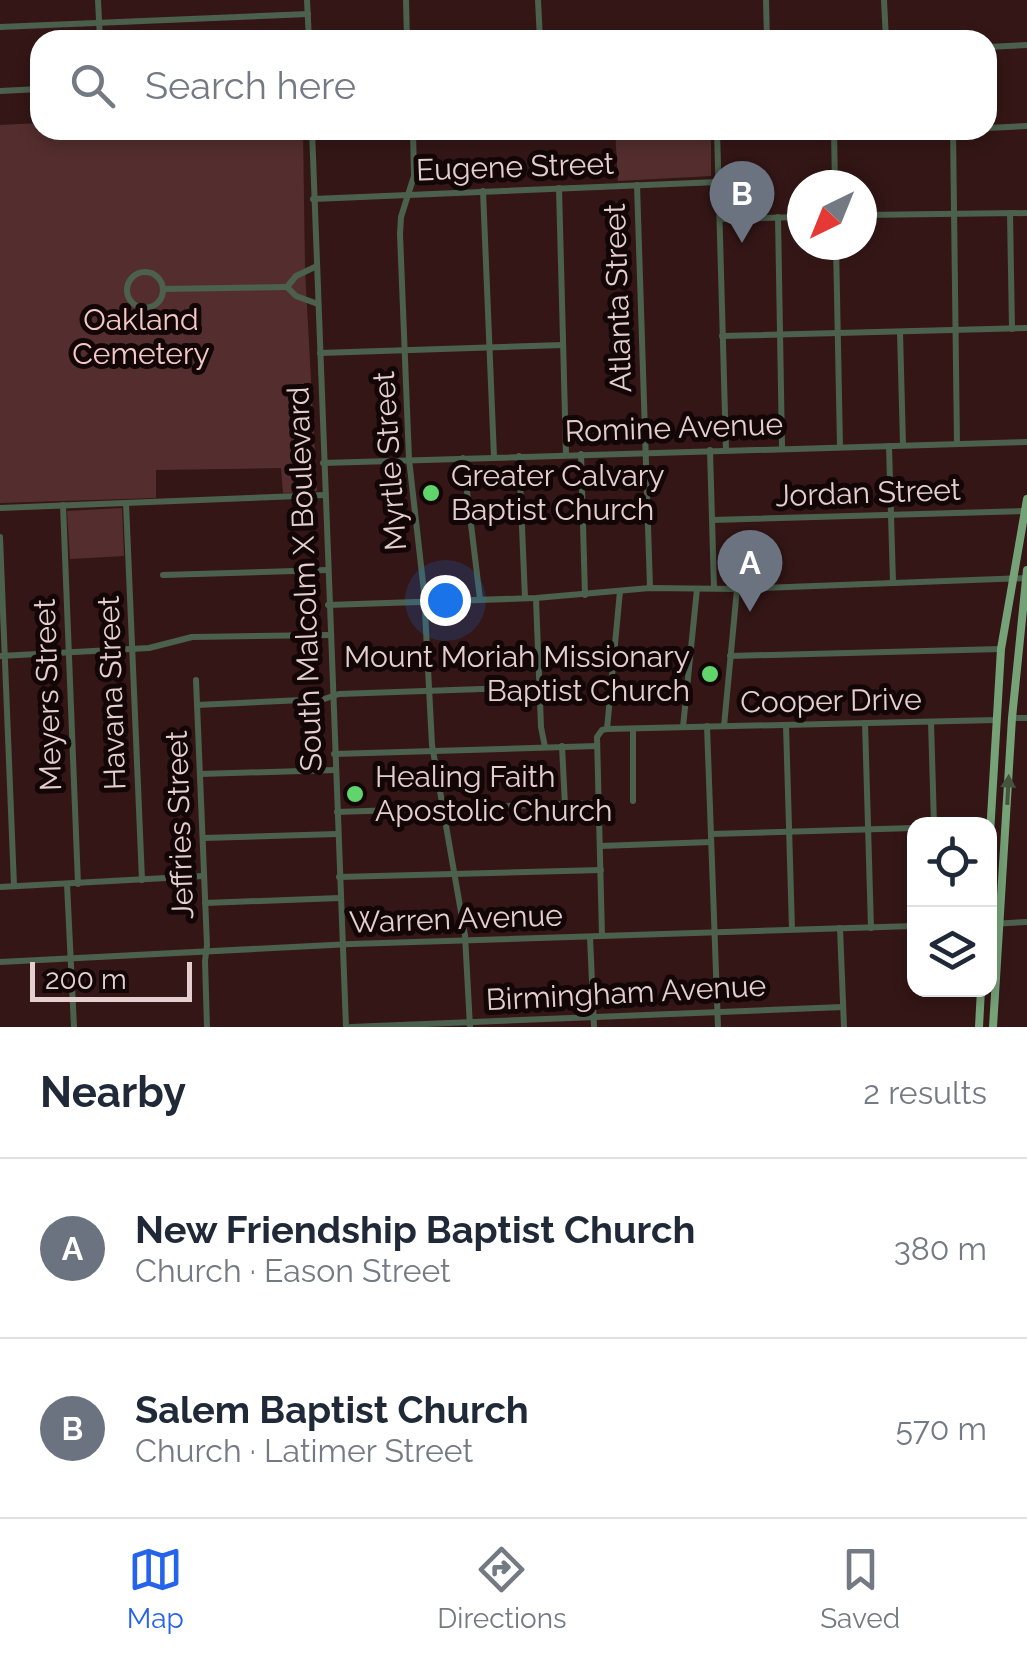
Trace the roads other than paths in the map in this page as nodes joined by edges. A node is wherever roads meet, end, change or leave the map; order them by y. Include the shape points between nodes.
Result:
1 (98, 0) edge
2 (307, 0) edge
3 (406, 0) edge
4 (538, 0) edge
5 (766, 0) edge
6 (884, 0) edge
7 (308, 14) junction
8 (99, 22) junction
9 (0, 28) edge
10 (99, 30) edge
11 (309, 30) edge
12 (407, 30) edge
13 (540, 30) edge
14 (768, 30) edge
15 (886, 30) edge
16 (1027, 45) edge
17 (997, 46) edge
18 (30, 89) edge
19 (0, 90) edge
20 (1027, 126) edge
21 (997, 128) edge
22 (312, 140) edge
23 (413, 140) edge
24 (717, 140) edge
25 (834, 140) edge
26 (953, 140) edge
27 (835, 170) edge
28 (718, 182) junction
29 (637, 185) junction
30 (558, 188) junction
31 (483, 191) junction
32 (409, 194) junction
33 (313, 198) junction
34 (1010, 213) junction
35 (1027, 213) edge
36 (953, 214) junction
37 (877, 215) edge
38 (778, 217) junction
39 (787, 217) edge
40 (720, 219) junction
41 (836, 260) edge
42 (317, 266) junction
43 (286, 287) junction
44 (163, 289) junction
45 (318, 304) junction
46 (1027, 328) edge
47 (1012, 329) junction
48 (955, 330) junction
49 (838, 332) junction
50 (900, 332) junction
51 (780, 334) junction
52 (722, 336) junction
53 (563, 345) junction
54 (489, 348) junction
55 (405, 350) junction
56 (320, 352) junction
57 (1027, 442) edge
58 (957, 444) junction
59 (903, 445) junction
60 (840, 446) junction
61 (889, 446) junction
62 (782, 448) junction
63 (710, 450) junction
64 (726, 450) junction
65 (645, 452) junction
66 (566, 454) junction
67 (581, 454) junction
68 (494, 456) junction
69 (519, 456) junction
70 (463, 458) junction
71 (409, 460) junction
72 (323, 463) junction
73 (325, 496) junction
74 (1027, 499) edge
75 (126, 503) junction
76 (63, 505) junction
77 (0, 508) edge
78 (1024, 512) junction
79 (890, 514) junction
80 (712, 520) junction
81 (0, 538) edge
82 (327, 570) junction
83 (163, 575) dead end
84 (1026, 575) edge
85 (1011, 579) junction
86 (892, 583) junction
87 (650, 588) junction
88 (714, 588) junction
89 (737, 588) junction
90 (697, 589) junction
91 (620, 591) junction
92 (585, 595) junction
93 (525, 598) junction
94 (536, 598) junction
95 (480, 600) junction
96 (424, 601) junction
97 (328, 605) junction
98 (329, 635) junction
99 (133, 649) junction
100 (1001, 649) junction
101 (68, 652) junction
102 (2, 656) edge
103 (730, 656) junction
104 (196, 680) dead end
105 (539, 687) junction
106 (428, 692) junction
107 (332, 697) junction
108 (197, 705) junction
109 (1012, 718) junction
110 (1027, 718) edge
111 (996, 720) junction
112 (931, 722) junction
113 (865, 723) junction
114 (786, 725) junction
115 (707, 726) junction
116 (724, 726) junction
117 (684, 727) junction
118 (607, 729) junction
119 (632, 729) junction
120 (562, 745) junction
121 (597, 746) junction
122 (545, 747) junction
123 (433, 751) junction
124 (334, 754) junction
125 (335, 770) junction
126 (200, 774) junction
127 (633, 801) dead end
128 (599, 803) junction
129 (564, 804) junction
130 (443, 809) junction
131 (336, 812) junction
132 (934, 817) edge
133 (991, 817) edge
134 (907, 828) edge
135 (868, 830) junction
136 (789, 831) junction
137 (337, 834) junction
138 (203, 838) junction
139 (711, 838) junction
140 (600, 846) junction
141 (600, 870) junction
142 (455, 874) junction
143 (204, 876) junction
144 (339, 877) junction
145 (142, 880) junction
146 (67, 884) junction
147 (78, 884) junction
148 (14, 886) junction
149 (0, 887) edge
150 (340, 898) junction
151 (205, 903) junction
152 (1027, 922) edge
153 (997, 923) edge
154 (1000, 923) junction
155 (907, 926) edge
156 (840, 928) junction
157 (870, 928) junction
158 (792, 929) junction
159 (715, 932) junction
160 (602, 936) junction
161 (590, 937) junction
162 (466, 940) junction
163 (342, 945) junction
164 (206, 952) junction
165 (71, 958) junction
166 (0, 962) edge
167 (980, 997) edge
168 (843, 1007) junction
169 (717, 1011) junction
170 (594, 1018) junction
171 (470, 1025) edge
172 (74, 1027) edge
173 (207, 1027) edge
174 (348, 1027) edge
175 (594, 1027) edge
176 (718, 1027) edge
177 (844, 1027) edge
178 (978, 1027) edge
179 (993, 1027) edge

1 - 8 street
2 - 7 street
3 - 12 street
4 - 13 street
5 - 14 street
6 - 15 street
7 - 8 street
7 - 11 street
8 - 9 street
8 - 10 street
16 - 17 street
18 - 19 street
20 - 21 street
22 - 33 street, South Malcolm X Boulevard
23 - 32 street, Myrtle Street
24 - 28 street
25 - 27 street
26 - 36 street
28 - 29 street, Eugene Street
28 - 40 street
29 - 30 street, Eugene Street
29 - 65 street, Atlanta Street
30 - 31 street, Eugene Street
30 - 53 street
31 - 32 street, Eugene Street
31 - 54 street
32 - 33 street, Eugene Street
32 - 55 street, Myrtle Street via 400,234
33 - 42 street, South Malcolm X Boulevard
34 - 35 street
34 - 36 street
34 - 47 street
36 - 37 street
36 - 48 street
38 - 39 street
38 - 40 street
38 - 51 street
40 - 52 street
41 - 49 street
42 - 43 street
42 - 45 street, South Malcolm X Boulevard
43 - 44 street
43 - 45 street
44 - 44 street via 145,271 134,274 126,291 133,305 146,308 159,302
45 - 56 street, South Malcolm X Boulevard
46 - 47 street
47 - 48 street
48 - 50 street
48 - 58 street
49 - 50 street
49 - 51 street
49 - 60 street
50 - 59 street
51 - 52 street
51 - 62 street
52 - 64 street
53 - 54 street
53 - 66 street
54 - 55 street
54 - 68 street
55 - 56 street
55 - 71 street, Myrtle Street
56 - 72 street, South Malcolm X Boulevard
57 - 58 street, Romine Avenue
58 - 59 street, Romine Avenue
59 - 61 street, Romine Avenue
60 - 61 street, Romine Avenue
60 - 62 street, Romine Avenue
61 - 79 street
62 - 64 street, Romine Avenue
63 - 64 street, Romine Avenue
63 - 65 street, Romine Avenue
63 - 80 street
65 - 67 street, Romine Avenue
65 - 87 street, Atlanta Street
66 - 67 street, Romine Avenue
66 - 69 street, Romine Avenue
67 - 92 street
68 - 69 street, Romine Avenue
68 - 70 street, Romine Avenue
69 - 93 street
70 - 71 street, Romine Avenue
70 - 95 street
71 - 72 street, Romine Avenue
71 - 96 street, Myrtle Street
72 - 73 street, South Malcolm X Boulevard
73 - 75 street
73 - 82 street, South Malcolm X Boulevard
74 - 78 main road
75 - 76 street
75 - 99 street, Havana Street
76 - 77 street
76 - 101 street, Meyers Street
78 - 79 street, Jordan Street
78 - 85 main road
79 - 80 street, Jordan Street
79 - 86 street
80 - 88 street
81 - 102 street
82 - 83 street
82 - 97 street, South Malcolm X Boulevard
84 - 85 street
84 - 109 main road
85 - 86 street
85 - 100 main road
86 - 89 street
87 - 90 street
87 - 91 street
88 - 89 street
88 - 90 street
89 - 103 street
90 - 117 street
91 - 92 street
91 - 118 street
92 - 94 street
93 - 94 street
93 - 95 street
94 - 105 street
95 - 96 street
96 - 97 street
96 - 106 street, Myrtle Street
97 - 98 street, South Malcolm X Boulevard
98 - 99 street via 192,637
98 - 107 street, South Malcolm X Boulevard
99 - 101 street
99 - 145 street, Havana Street
100 - 103 street
100 - 111 main road
101 - 102 street
101 - 147 street, Meyers Street
102 - 148 street
103 - 116 street
104 - 108 street, Jeffries Street
105 - 106 street
105 - 122 street
106 - 107 street
106 - 123 street, Myrtle Street
107 - 108 street
107 - 124 street, South Malcolm X Boulevard
108 - 126 street, Jeffries Street
109 - 110 street
154 -> 109 main road
111 - 112 street, Cooper Drive
111 - 133 main road
112 - 113 street, Cooper Drive
112 - 132 street
113 - 114 street, Cooper Drive
113 - 135 street
114 - 116 street, Cooper Drive
114 - 136 street
115 - 116 street, Cooper Drive
115 - 117 street, Cooper Drive
115 - 139 street
117 - 119 street, Cooper Drive
118 - 119 street, Cooper Drive
118 - 121 street via 599,732
119 - 127 street
120 - 121 street
120 - 122 street
120 - 129 street
121 - 128 street
122 - 123 street
123 - 124 street
123 - 130 street, Myrtle Street
124 - 125 street, South Malcolm X Boulevard
125 - 126 street
125 - 131 street, South Malcolm X Boulevard
126 - 138 street, Jeffries Street
128 - 129 street
128 - 140 street
129 - 130 street
130 - 131 street
130 - 142 street, Myrtle Street
131 - 137 street, South Malcolm X Boulevard
134 - 135 street
135 - 136 street
135 - 157 street
136 - 139 street
136 - 158 street
137 - 138 street
137 - 144 street, South Malcolm X Boulevard
138 - 143 street, Jeffries Street
139 - 140 street
139 - 159 street
140 - 141 street
141 - 142 street
141 - 160 street
142 - 144 street
142 - 162 street, Myrtle Street
143 - 145 street
143 - 151 street, Jeffries Street
144 - 150 street, South Malcolm X Boulevard
145 - 147 street
146 - 147 street
146 - 148 street
146 - 165 street
148 - 149 street
150 - 151 street
150 - 163 street, South Malcolm X Boulevard
151 - 164 street, Jeffries Street
152 - 154 street
153 - 154 street
154 - 179 main road
155 - 157 street, Warren Avenue
156 - 157 street, Warren Avenue
156 - 158 street, Warren Avenue
156 - 168 street
158 - 159 street, Warren Avenue
159 - 160 street, Warren Avenue
159 - 169 street
160 - 161 street, Warren Avenue
161 - 162 street, Warren Avenue
161 - 170 street
162 - 163 street, Warren Avenue
162 - 171 street, Myrtle Street
163 - 164 street, Warren Avenue
163 - 174 street, South Malcolm X Boulevard
164 - 165 street, Warren Avenue
164 - 173 street, Jeffries Street
165 - 166 street, Warren Avenue
165 - 172 street
167 - 178 main road
168 - 169 street, Birmingham Avenue
168 - 177 street
169 - 170 street, Birmingham Avenue
169 - 176 street
170 - 171 street, Birmingham Avenue
170 - 175 street
171 - 174 street, Birmingham Avenue

